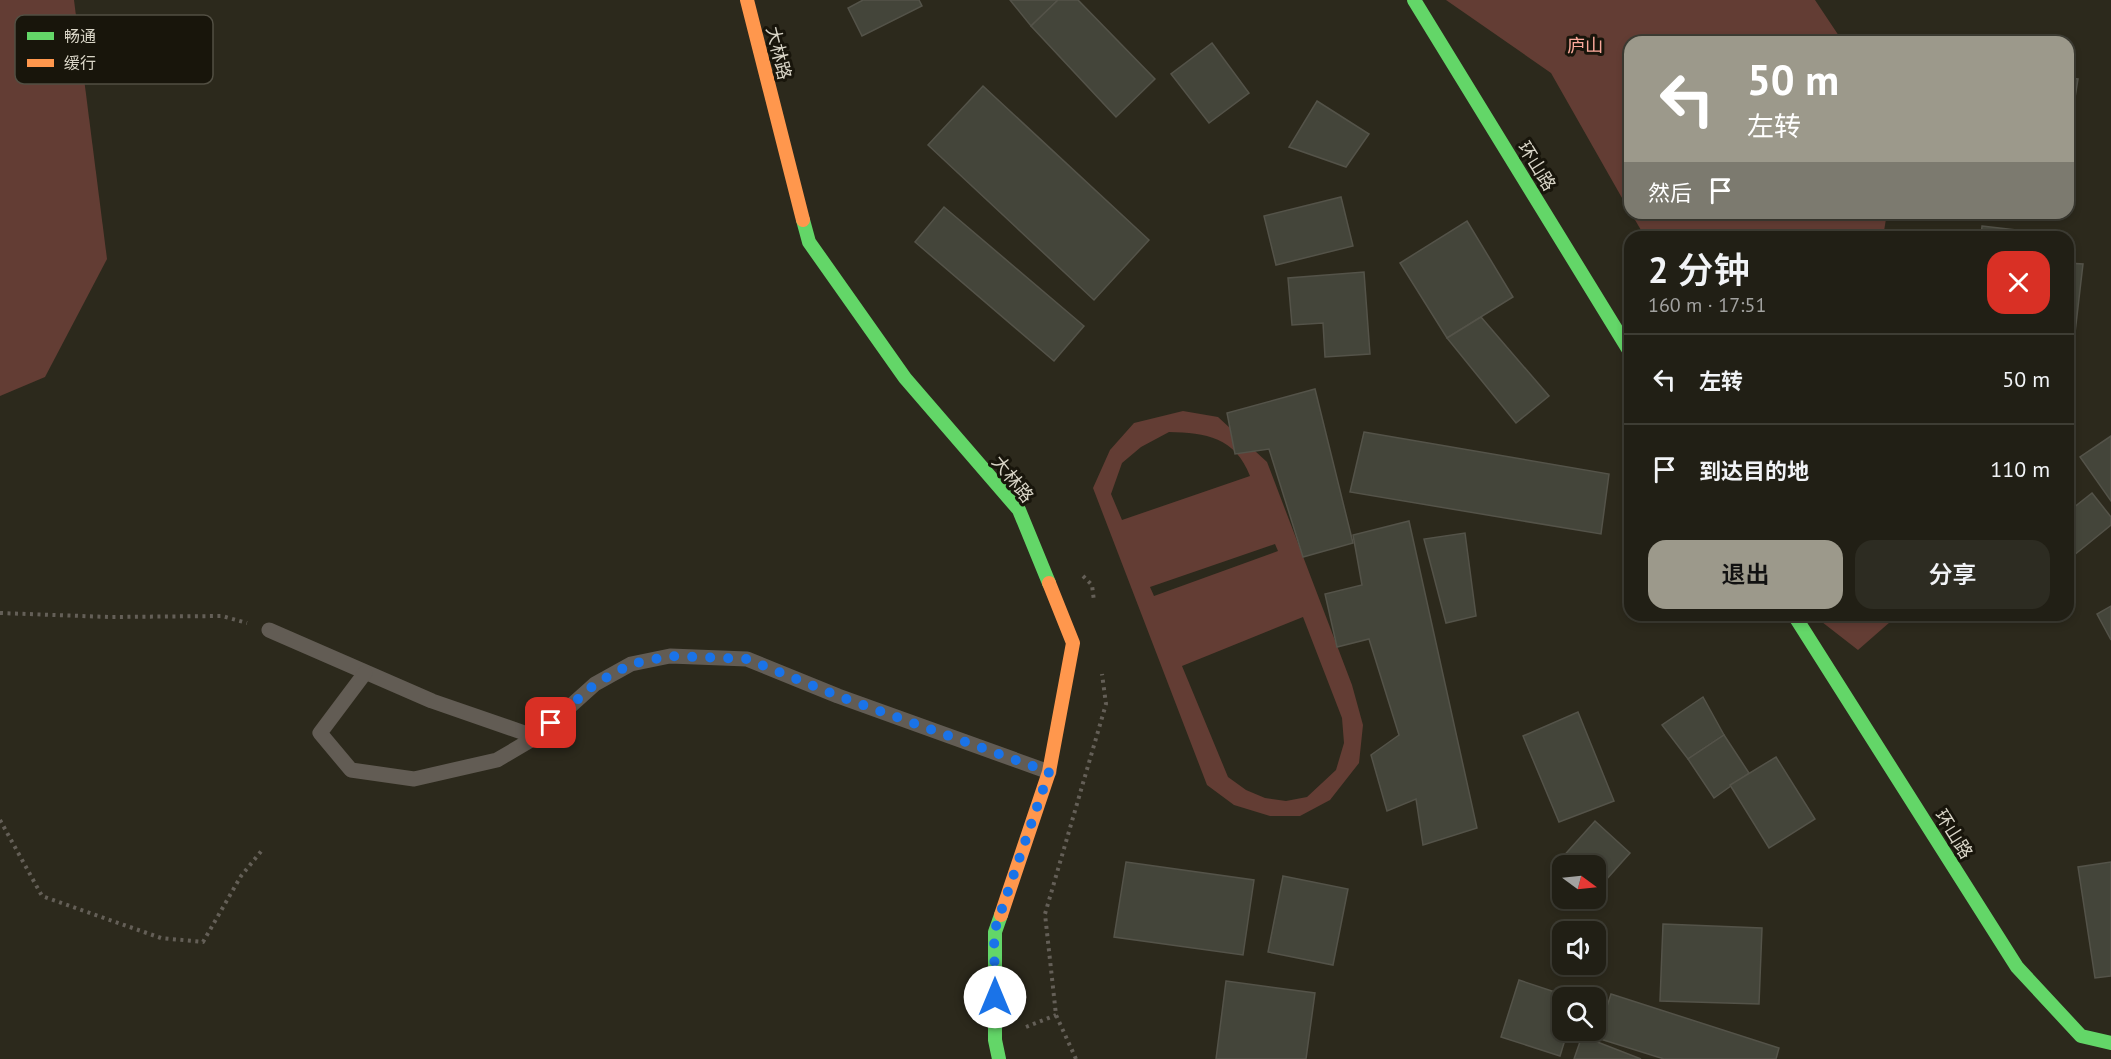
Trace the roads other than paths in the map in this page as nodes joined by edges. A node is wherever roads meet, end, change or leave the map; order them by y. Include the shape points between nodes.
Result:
1 (747, 0) edge
2 (1414, 0) edge
3 (1624, 342) edge
4 (1798, 621) edge
5 (269, 630) road end
6 (365, 673) junction
7 (536, 737) junction
8 (1049, 772) junction
9 (2111, 1043) edge
10 (999, 1059) edge

1 - 8 street, 大林路 via 809,242 905,378 1018,510 1073,644
2 - 3 street, 环山路
4 - 9 street, 环山路 via 2017,968 2081,1036
5 - 6 lane
6 - 7 lane
6 - 7 lane via 321,733 351,770 414,779 497,760
7 - 8 lane via 595,684 631,664 670,656 747,659
8 - 10 street, 大林路 via 994,932 995,1040

